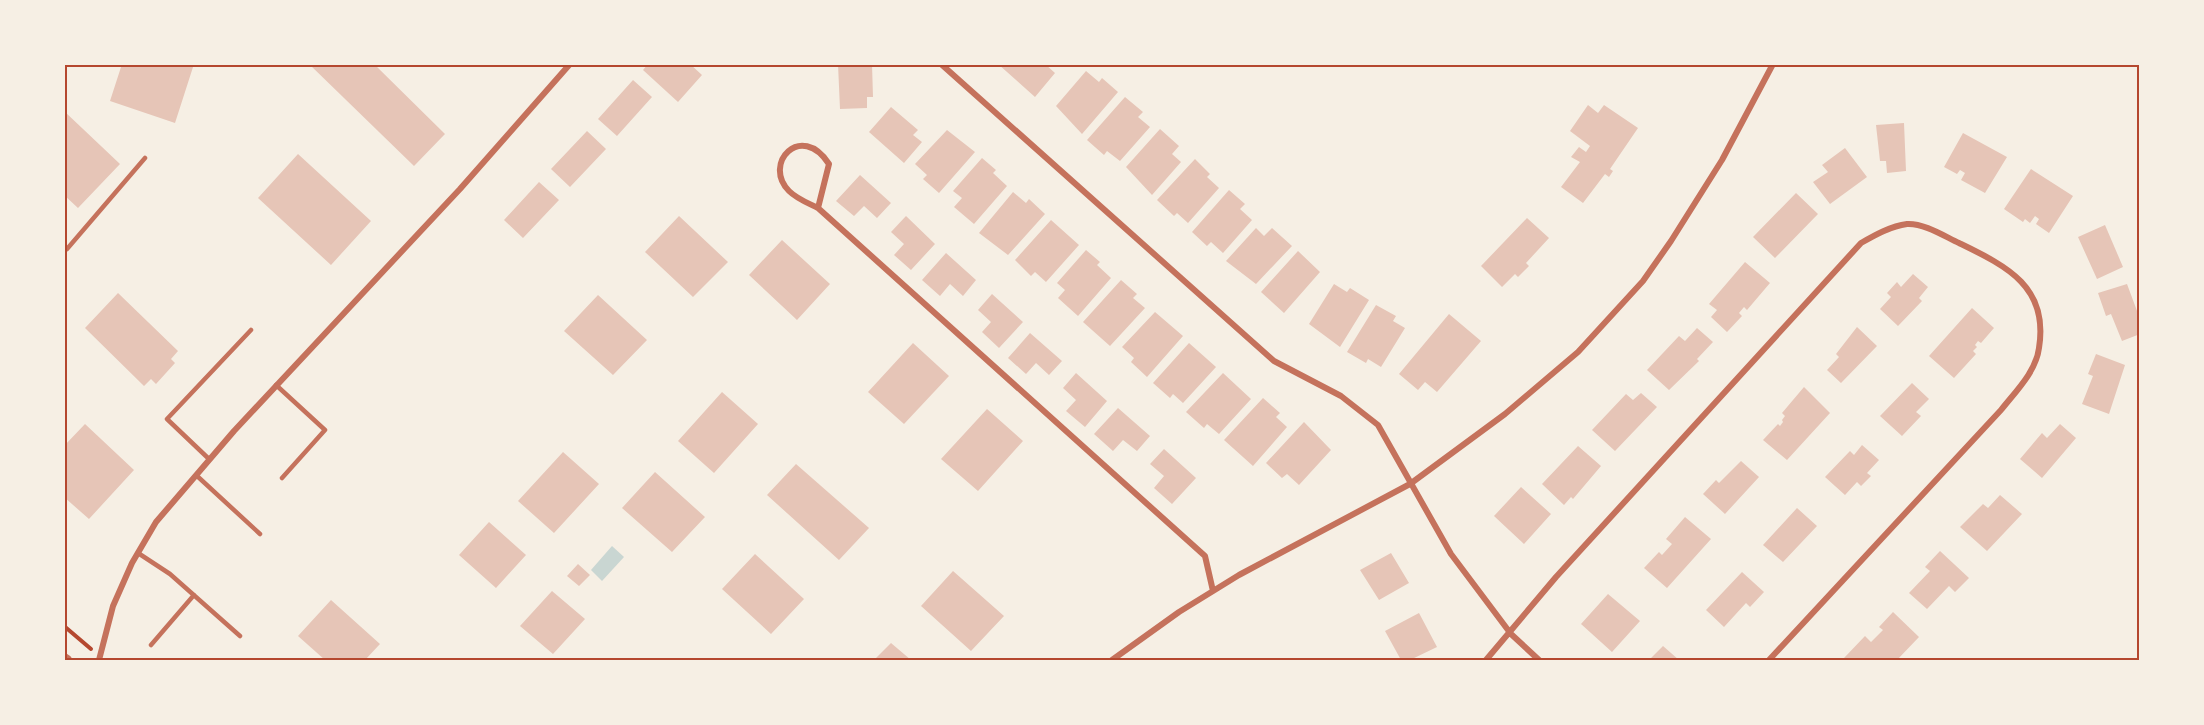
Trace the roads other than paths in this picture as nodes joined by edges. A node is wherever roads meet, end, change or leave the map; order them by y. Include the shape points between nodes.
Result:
1 (570, 64) edge
2 (941, 64) edge
3 (1773, 64) edge
4 (145, 158) dead end
5 (818, 207) junction
6 (67, 249) dead end
7 (251, 330) dead end
8 (276, 386) junction
9 (209, 459) junction
10 (196, 475) junction
11 (282, 478) dead end
12 (1410, 484) junction
13 (260, 534) dead end
14 (138, 553) junction
15 (1214, 591) junction
16 (194, 595) junction
17 (1511, 634) junction
18 (240, 636) dead end
19 (151, 645) dead end
20 (99, 658) edge
21 (1112, 660) edge
22 (1486, 660) edge
23 (1539, 660) edge
24 (1769, 660) edge

1 - 8 street via 460,189
2 - 12 street via 1274,361 1341,396 1378,425
3 - 12 street via 1722,160 1642,281 1578,352 1505,414
4 - 6 lane
5 - 5 street via 789,190 780,178 780,164 795,146 815,148 829,164
5 - 15 street via 1205,556
7 - 9 lane via 167,419
8 - 9 street
8 - 11 lane via 325,430
9 - 10 street
10 - 13 lane
10 - 14 street via 156,522
12 - 15 street
12 - 17 street via 1451,554
14 - 16 lane
14 - 20 street via 113,606
15 - 21 street
16 - 18 lane
16 - 19 lane
17 - 22 street
17 - 23 street
17 - 24 street via 1556,577 1861,243 1882,231 1909,224 1936,231 2019,277 2034,298 2041,325 2039,351 2030,373 2001,410

